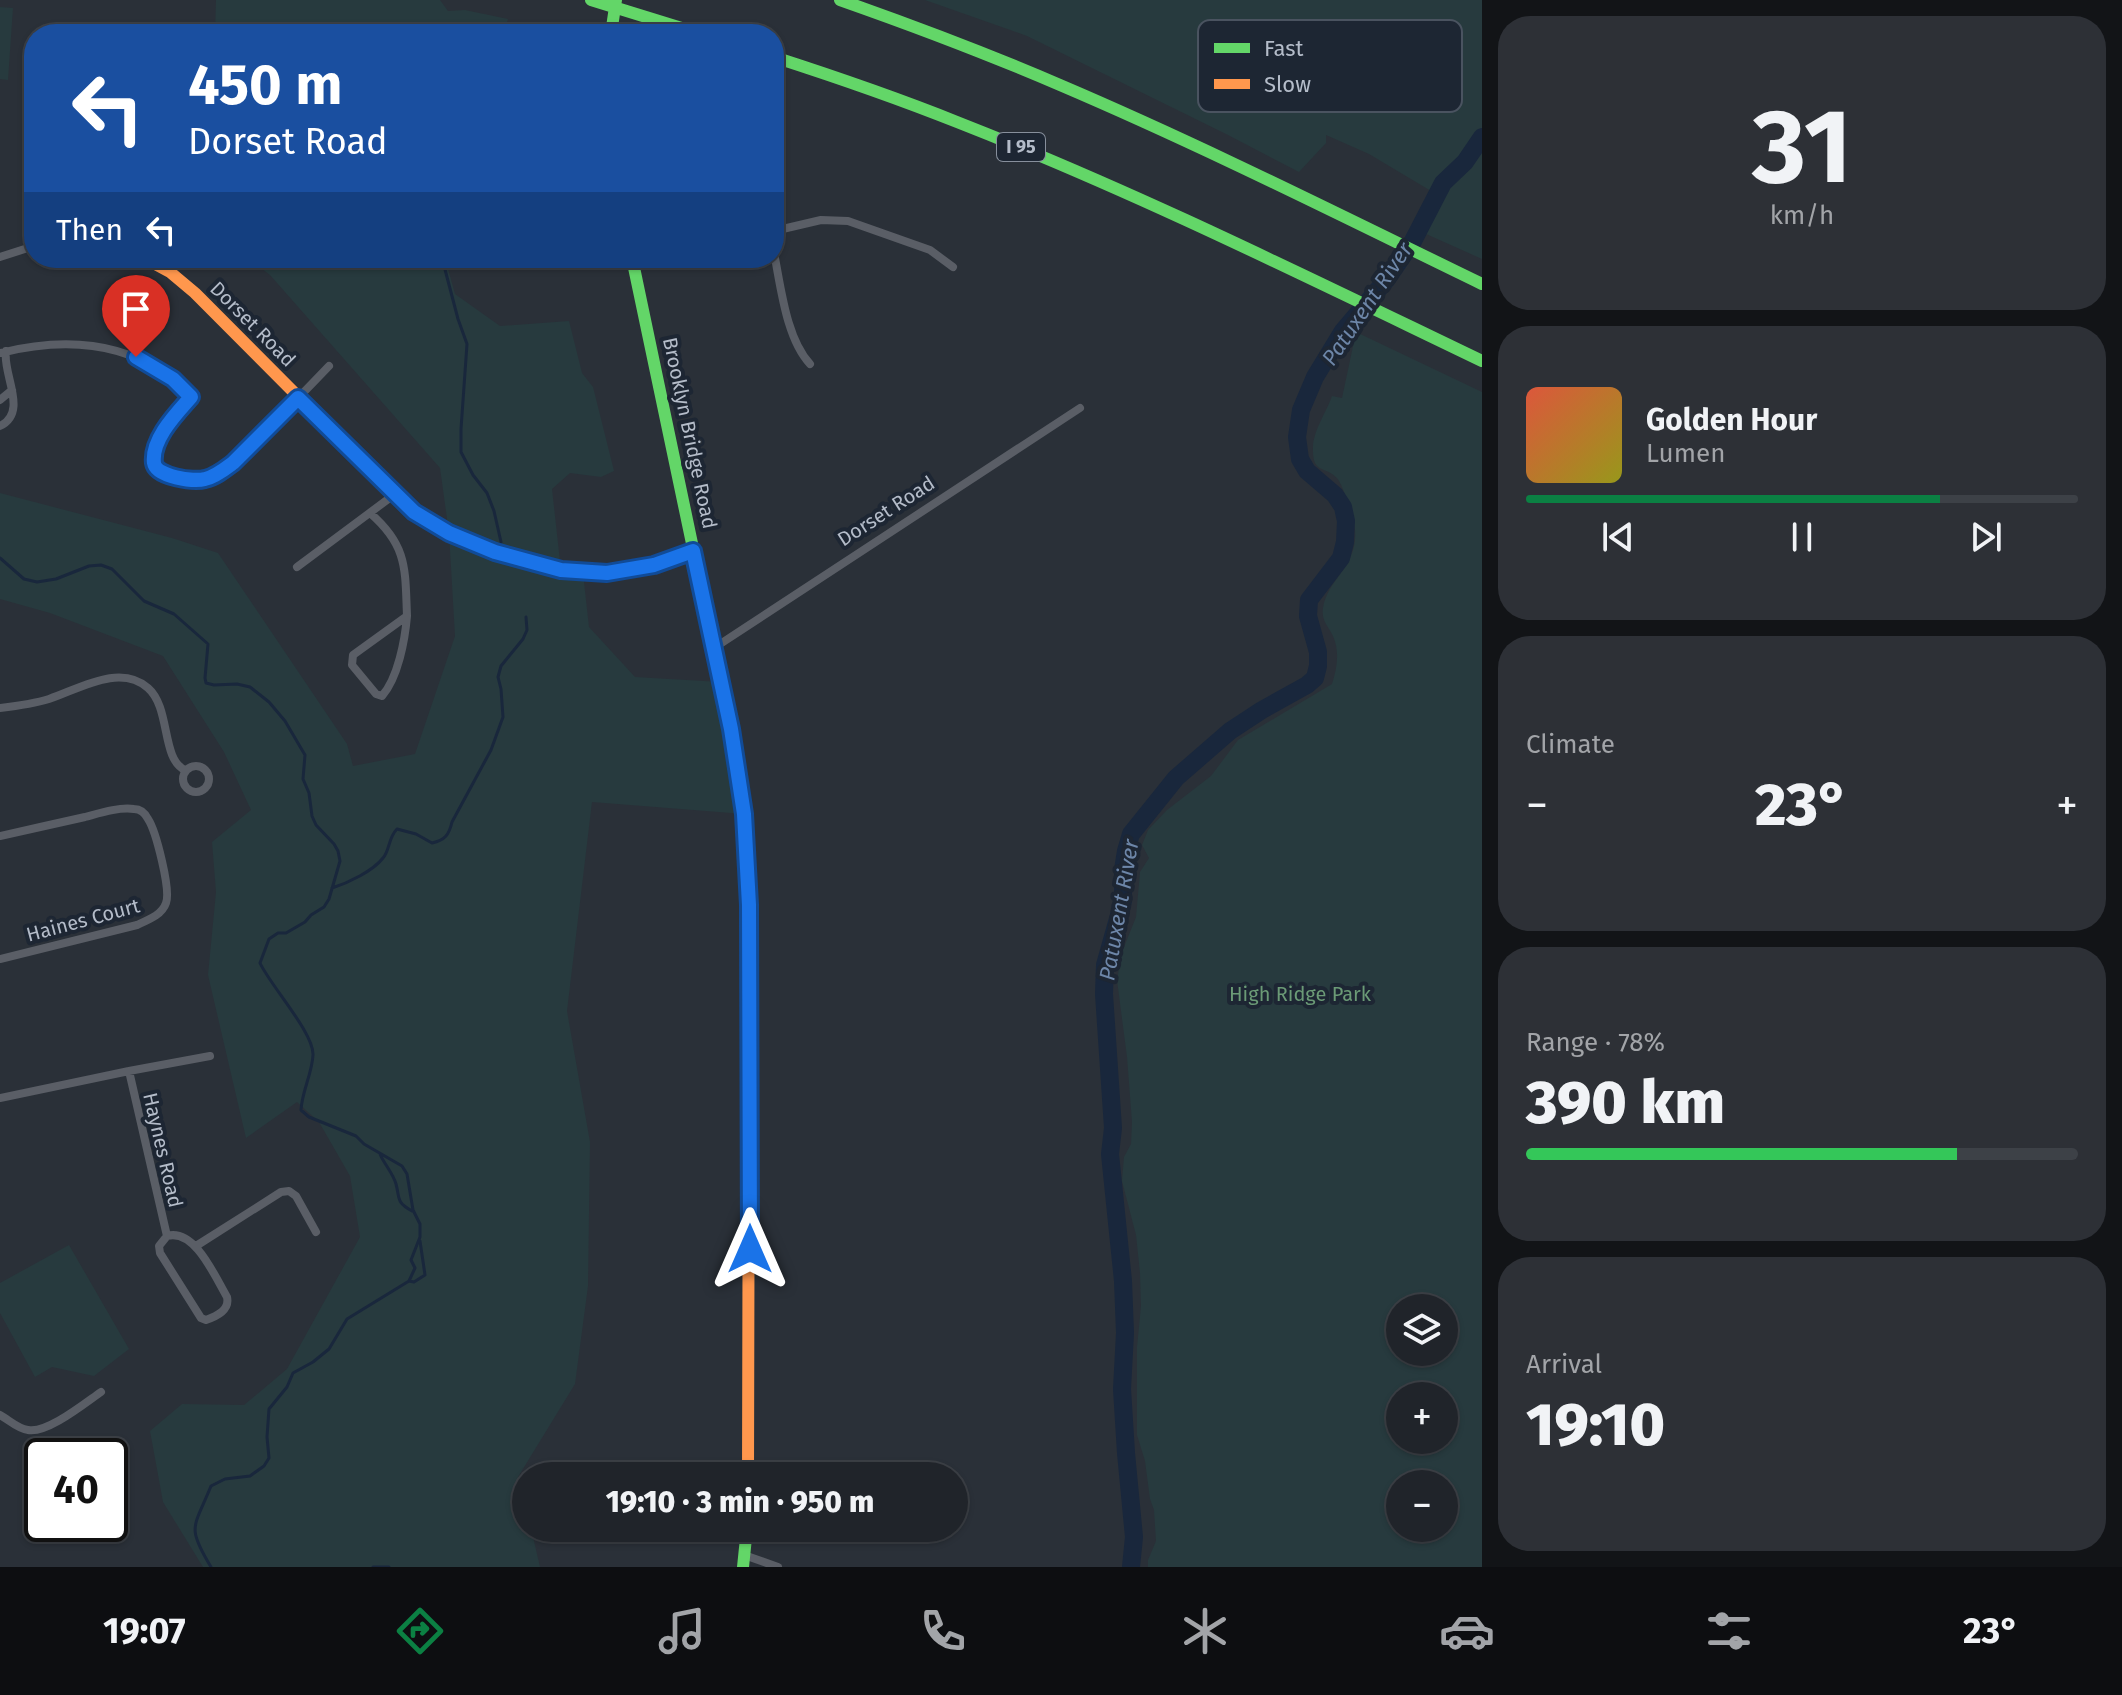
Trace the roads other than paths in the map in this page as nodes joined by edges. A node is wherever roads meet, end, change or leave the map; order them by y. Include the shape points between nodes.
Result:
1 (591, 0) edge
2 (616, 0) edge
3 (840, 0) edge
4 (612, 24) edge
5 (669, 24) edge
6 (784, 61) edge
7 (784, 229) edge
8 (24, 249) edge
9 (0, 257) edge
10 (953, 267) dead end
11 (163, 268) edge
12 (634, 268) edge
13 (777, 268) edge
14 (1482, 284) edge
15 (3, 352) edge
16 (1482, 361) edge
17 (810, 364) dead end
18 (329, 366) dead end
19 (12, 390) junction
20 (298, 398) junction
21 (0, 400) edge
22 (1080, 408) dead end
23 (0, 426) edge
24 (395, 494) junction
25 (370, 513) junction
26 (693, 551) junction
27 (297, 567) dead end
28 (407, 616) junction
29 (714, 648) junction
30 (0, 708) edge
31 (185, 770) dead end
32 (0, 836) edge
33 (0, 959) edge
34 (210, 1056) dead end
35 (129, 1071) junction
36 (0, 1098) edge
37 (316, 1232) dead end
38 (167, 1236) junction
39 (196, 1246) junction
40 (101, 1392) dead end
41 (0, 1415) edge
42 (748, 1462) edge
43 (744, 1561) edge
44 (778, 1567) edge

1 - 5 main road
2 - 4 main road
3 - 14 main road via 1060,84
6 - 16 main road, I 95 via 948,118 1109,184
7 - 10 street via 821,220 848,221 930,250
8 - 9 street
11 - 20 main road, Dorset Road via 195,293
12 - 26 main road, Brooklyn Bridge Road
13 - 17 street via 793,336
15 - 19 street
15 - 20 street via 43,344 87,344 136,357 173,379 191,397 166,426 154,464 176,477 205,479 221,472
18 - 20 street
19 - 21 street
19 - 23 street via 10,419
20 - 24 main road, Dorset Road
22 - 29 street, Dorset Road
24 - 25 street
24 - 26 main road, Dorset Road via 449,533 561,570 631,570
25 - 27 street
25 - 28 street via 398,546
26 - 29 main road, Brooklyn Bridge Road
28 - 28 street via 399,660 386,692 376,694 352,665 353,655
29 - 42 main road, Brooklyn Bridge Road via 740,782 748,862
30 - 31 street via 128,677 159,701 173,757
32 - 33 street, Haines Court via 106,812 143,811 151,823 167,893 161,911 137,925
34 - 35 street, Haynes Road
35 - 36 street, Haynes Road
35 - 38 street, Haynes Road
37 - 39 street via 289,1191
38 - 39 street, Haynes Road via 182,1235
38 - 39 street, Haynes Road via 160,1253 206,1320 228,1302
40 - 41 street via 37,1430
43 - 44 street

